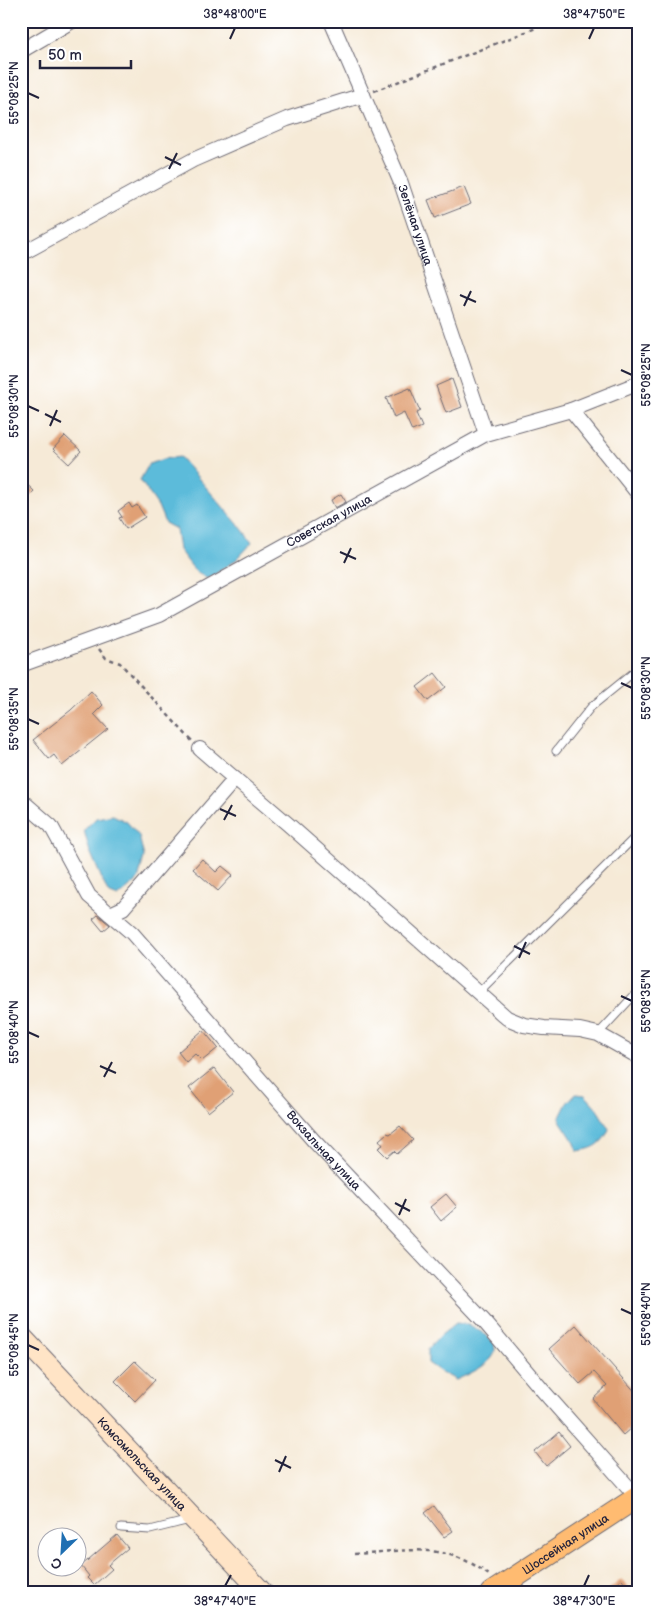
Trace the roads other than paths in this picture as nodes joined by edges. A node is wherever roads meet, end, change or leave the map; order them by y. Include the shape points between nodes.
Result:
1 (72, 21) edge
2 (331, 21) edge
3 (21, 51) edge
4 (363, 95) junction
5 (21, 254) edge
6 (639, 383) edge
7 (571, 410) junction
8 (486, 434) junction
9 (639, 495) edge
10 (21, 666) edge
11 (639, 668) edge
12 (200, 749) road end
13 (556, 751) dead end
14 (235, 779) junction
15 (21, 800) edge
16 (639, 832) edge
17 (110, 914) junction
18 (639, 990) edge
19 (479, 992) junction
20 (598, 1034) junction
21 (639, 1057) edge
22 (25, 1348) edge
23 (638, 1498) edge
24 (193, 1520) junction
25 (121, 1528) dead end
26 (21, 1588) edge
27 (496, 1589) edge
28 (26, 1593) edge
29 (263, 1593) edge

1 - 3 street
2 - 4 street, Зелёная улица
4 - 5 street via 288,119 193,160
4 - 8 street, Зелёная улица via 401,183
6 - 7 street, Советская улица
7 - 8 street, Советская улица
7 - 9 street
8 - 10 street, Советская улица via 159,615
11 - 13 lane via 591,707
12 - 14 street
14 - 17 street via 123,908
14 - 19 street
15 - 17 street, Вокзальная улица via 51,826 89,896
16 - 19 lane
17 - 23 street, Вокзальная улица via 132,933 314,1141 483,1320
18 - 20 lane
19 - 20 street via 507,1018 524,1025
20 - 21 street
22 - 24 street, Комсомольская улица
23 - 27 main road, Шоссейная улица
24 - 25 lane via 150,1530
24 - 29 street, Комсомольская улица
26 - 28 lane

